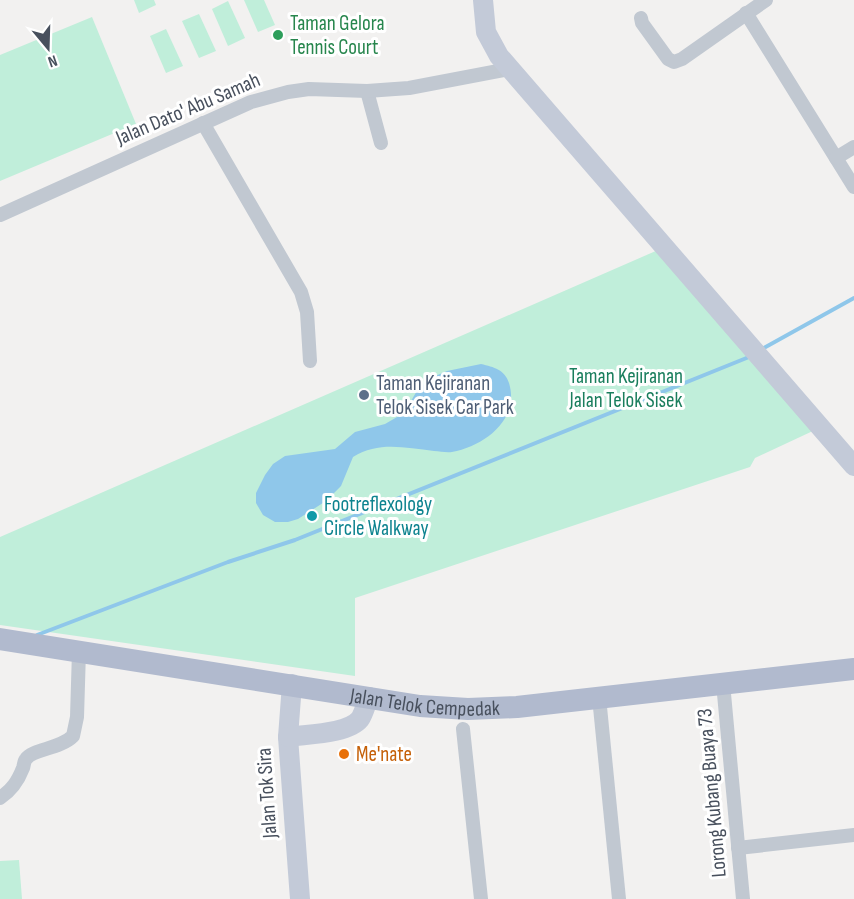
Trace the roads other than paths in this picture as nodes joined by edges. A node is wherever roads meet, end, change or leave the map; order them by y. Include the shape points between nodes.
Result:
1 (483, 0) edge
2 (766, 0) edge
3 (746, 14) junction
4 (641, 18) dead end
5 (509, 69) junction
6 (367, 91) junction
7 (203, 123) junction
8 (381, 143) dead end
9 (854, 147) edge
10 (836, 158) junction
11 (854, 187) edge
12 (0, 215) edge
13 (310, 361) dead end
14 (854, 466) edge
15 (0, 639) edge
16 (79, 651) junction
17 (854, 669) edge
18 (723, 683) junction
19 (291, 684) junction
20 (369, 697) junction
21 (599, 697) junction
22 (463, 729) dead end
23 (288, 736) junction
24 (0, 798) edge
25 (854, 835) edge
26 (738, 848) junction
27 (300, 899) edge
28 (481, 899) edge
29 (619, 899) edge
30 (743, 899) edge

1 - 5 street via 486,32
2 - 3 street
3 - 4 street via 674,62
3 - 10 street
5 - 6 street, Jalan Dato' Abu Samah via 409,88
5 - 14 street
6 - 7 street, Jalan Dato' Abu Samah via 330,88 288,92 251,102
6 - 8 street
7 - 12 street, Jalan Dato' Abu Samah
7 - 13 street via 301,292 307,312
9 - 10 street
10 - 11 street
15 - 16 main road, Jalan Telok Cempedak
16 - 19 main road, Jalan Telok Cempedak
16 - 24 street via 73,736 61,745 29,756 12,789
17 - 18 main road, Jalan Telok Cempedak
18 - 21 main road, Jalan Telok Cempedak
18 - 26 street, Lorong Kubang Buaya 73
19 - 20 main road, Jalan Telok Cempedak
19 - 23 street, Jalan Tok Sira
20 - 21 main road, Jalan Telok Cempedak via 468,709
20 - 23 street via 355,724
21 - 29 street
22 - 28 street
23 - 27 street, Jalan Tok Sira
25 - 26 street
26 - 30 street, Lorong Kubang Buaya 73

